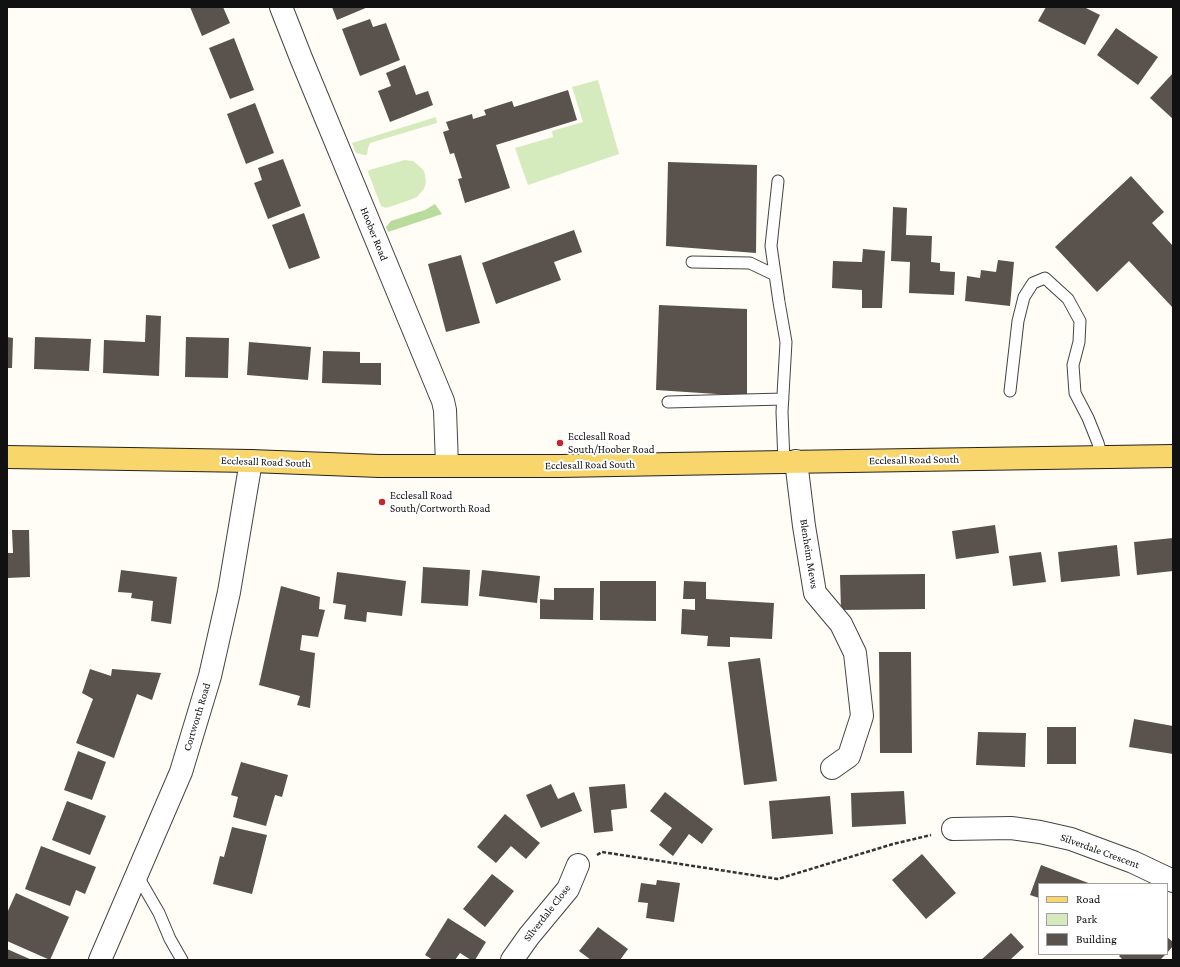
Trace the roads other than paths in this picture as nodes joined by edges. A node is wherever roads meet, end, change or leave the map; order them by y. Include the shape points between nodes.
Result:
1 (281, 7) edge
2 (778, 181) dead end
3 (692, 262) dead end
4 (775, 275) junction
5 (1010, 392) dead end
6 (783, 399) junction
7 (668, 402) dead end
8 (1173, 456) edge
9 (7, 457) edge
10 (1102, 458) junction
11 (251, 461) junction
12 (790, 462) junction
13 (447, 465) junction
14 (832, 768) dead end
15 (953, 829) road end
16 (578, 865) road end
17 (137, 875) junction
18 (1173, 881) edge
19 (100, 960) edge
20 (182, 960) edge
21 (512, 960) edge

1 - 13 street, Hoober Road via 443,401
2 - 4 lane via 771,246
3 - 4 lane via 750,263
4 - 6 lane via 786,342
5 - 10 lane via 1018,321 1024,297 1033,283 1045,278 1068,299 1080,321 1079,342 1073,366 1075,393 1098,443
6 - 7 lane
6 - 12 lane via 782,412
8 - 10 main road, Ecclesall Road South
9 - 11 main road, Ecclesall Road South
10 - 12 main road, Ecclesall Road South
11 - 13 main road, Ecclesall Road South via 379,466
11 - 17 street, Cortworth Road via 229,592 210,676 181,772
12 - 13 main road, Ecclesall Road South
12 - 14 street, Blenheim Mews via 815,593 841,624 854,653 862,716 849,756
15 - 18 street, Silverdale Crescent via 1010,828 1071,839 1133,862
16 - 21 street, Silverdale Close via 568,889
17 - 19 street, Cortworth Road
17 - 20 lane

